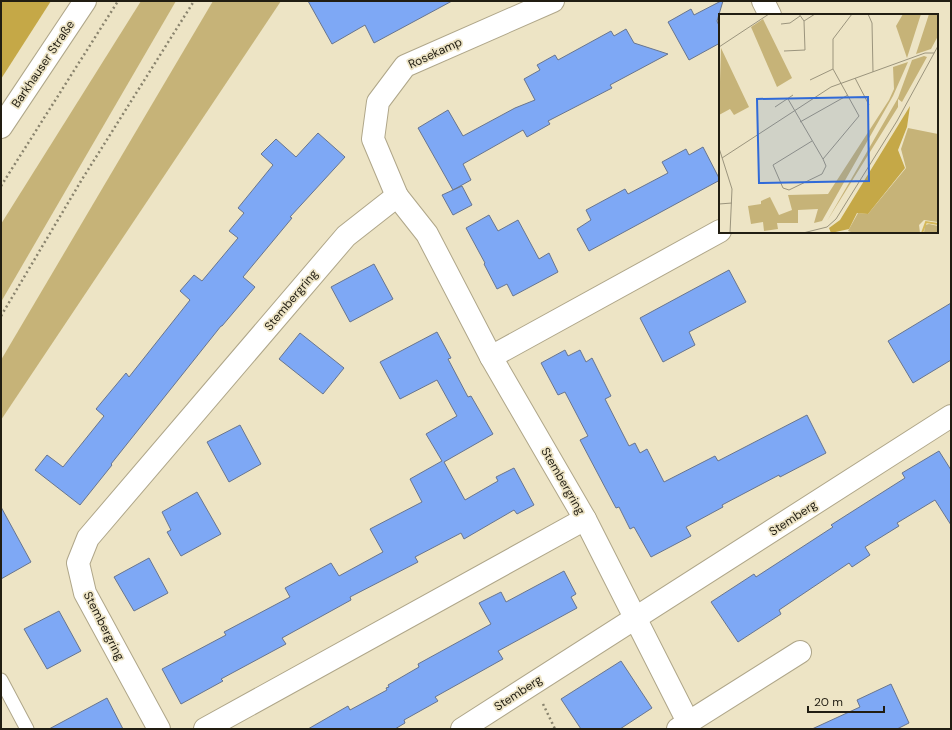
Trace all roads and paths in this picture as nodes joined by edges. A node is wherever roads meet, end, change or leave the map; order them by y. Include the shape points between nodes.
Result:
1 (85, 1) edge
2 (118, 1) edge
3 (194, 1) edge
4 (553, 1) edge
5 (763, 1) edge
6 (770, 14) edge
7 (1, 127) edge
8 (1, 186) edge
9 (397, 196) junction
10 (719, 232) edge
11 (1, 316) edge
12 (491, 357) junction
13 (951, 416) edge
14 (585, 519) junction
15 (635, 619) junction
16 (800, 652) dead end
17 (1, 680) edge
18 (683, 726) edge
19 (27, 729) edge
20 (159, 729) edge
21 (205, 729) edge
22 (462, 729) edge

1 - 7 street, Barkhauser Straße
2 - 8 path
3 - 11 path via 81,181
4 - 9 street, Rosekamp via 405,66 378,102 373,138
5 - 6 street
9 - 12 street, Stembergring via 427,234
9 - 20 street, Stembergring via 346,236 88,538 78,563 85,593
10 - 12 street
12 - 14 street, Stembergring
13 - 15 street, Stemberg
14 - 15 street, Stembergring
14 - 21 street, Stembergring
15 - 18 street
15 - 22 street, Stemberg
16 - 18 street
17 - 19 lane

